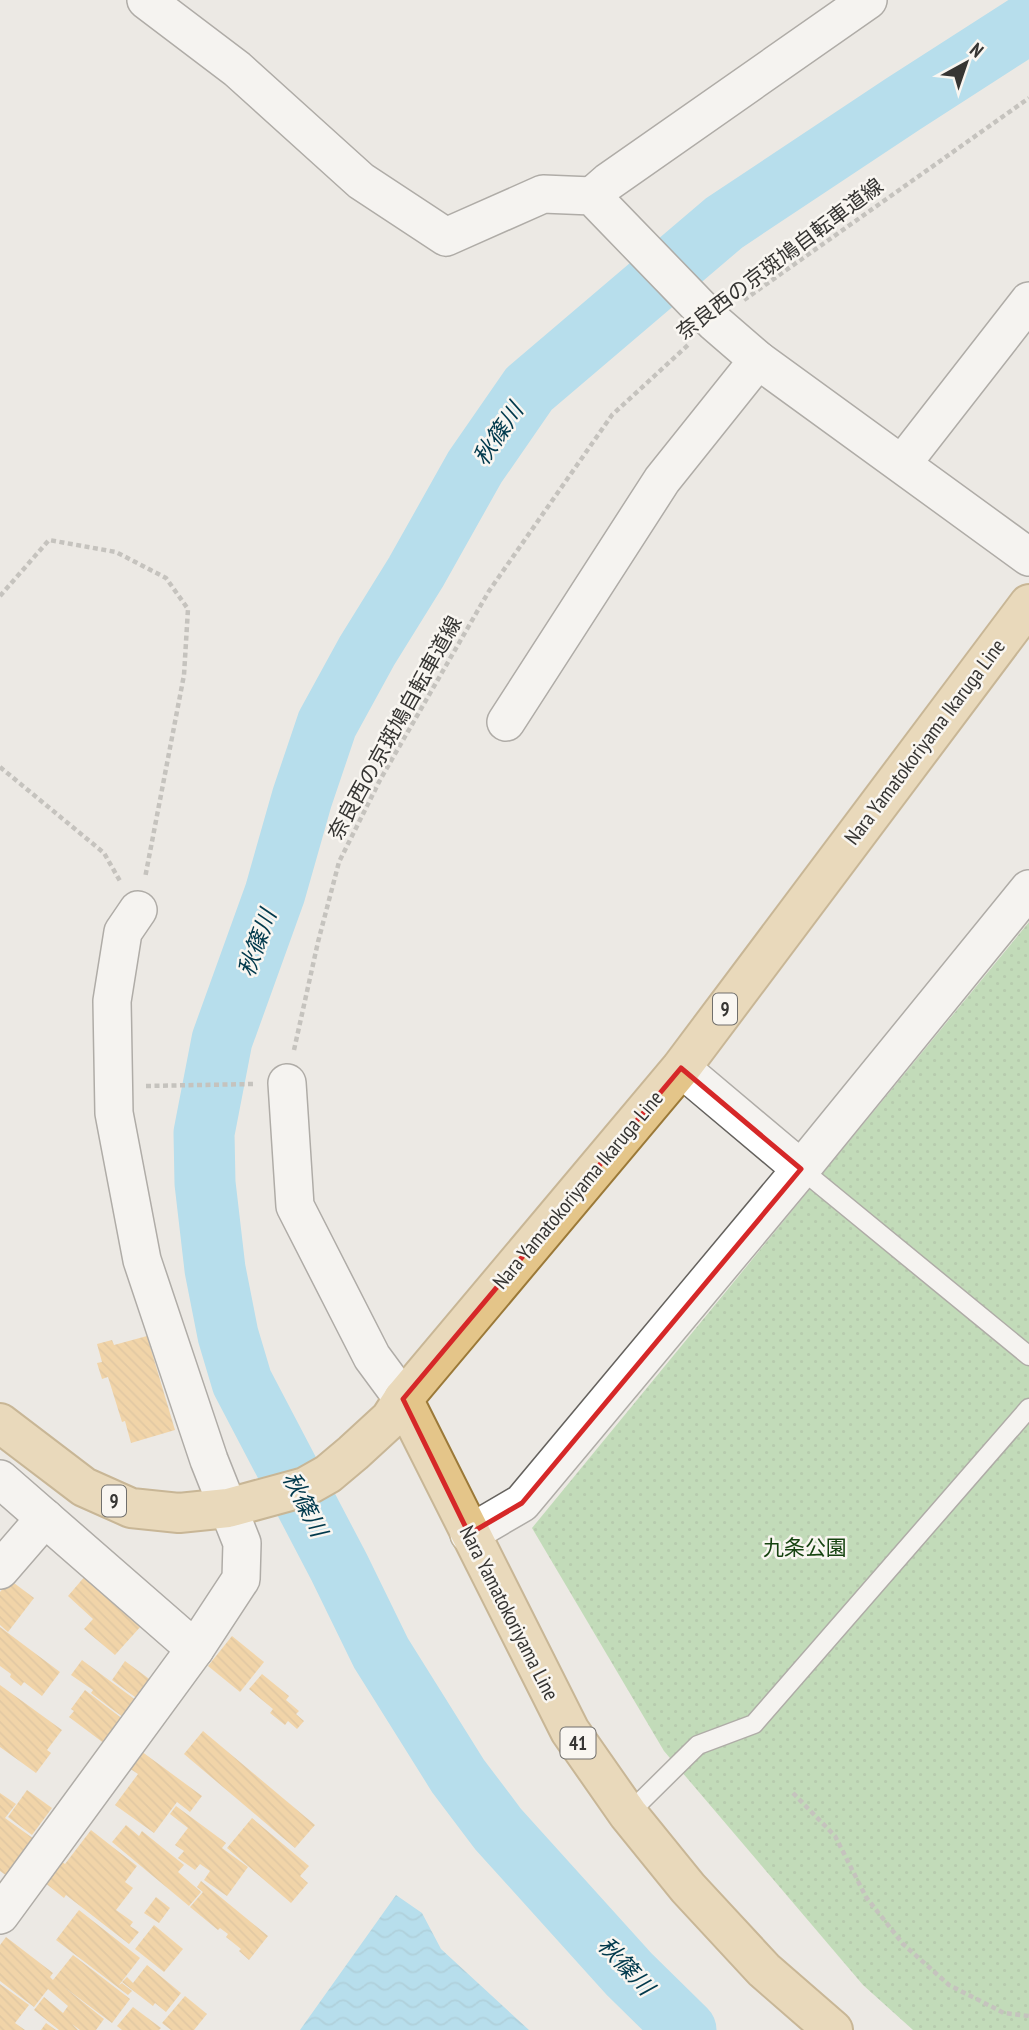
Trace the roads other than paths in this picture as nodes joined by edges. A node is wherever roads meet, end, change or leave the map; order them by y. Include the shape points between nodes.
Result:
1 (146, 0) edge
2 (868, 0) edge
3 (601, 205) junction
4 (1029, 301) edge
5 (758, 360) junction
6 (902, 464) junction
7 (1029, 557) edge
8 (1029, 604) edge
9 (506, 722) dead end
10 (1029, 890) edge
11 (138, 910) road end
12 (681, 1068) junction
13 (287, 1083) road end
14 (801, 1169) junction
15 (1029, 1356) edge
16 (1029, 1408) edge
17 (396, 1409) junction
18 (0, 1423) edge
19 (0, 1479) edge
20 (239, 1505) junction
21 (45, 1517) junction
22 (469, 1534) junction
23 (0, 1570) edge
24 (195, 1649) junction
25 (628, 1814) junction
26 (0, 1915) edge
27 (833, 2030) edge

1 - 3 street via 237,69 361,181 446,237 543,194
2 - 3 street via 608,182
3 - 5 street via 714,322
4 - 6 street
5 - 6 street
5 - 9 street via 662,480
6 - 7 street
8 - 12 main road, Nara Yamatokoriyama Ikaruga Line / 9
10 - 14 street
11 - 20 street via 123,932 113,1001 114,1113 142,1261 209,1460
12 - 14 street
12 - 17 main road, Nara Yamatokoriyama Ikaruga Line / 9
13 - 17 street via 295,1206
14 - 15 lane
14 - 22 street via 522,1503
16 - 25 lane via 754,1724 698,1745
17 - 20 main road, Nara Yamatokoriyama Ikaruga Line / 9 via 328,1474 305,1487
17 - 22 main road, Nara Yamatokoriyama Line / 41
18 - 20 main road, Nara Yamatokoriyama Ikaruga Line / 9 via 84,1487 131,1508 179,1513
19 - 21 street
20 - 24 street via 241,1579
21 - 23 street
21 - 24 street
22 - 25 main road, Nara Yamatokoriyama Line / 41 via 569,1731
24 - 26 street
25 - 27 main road, Nara Yamatokoriyama Line / 41 via 764,1970

